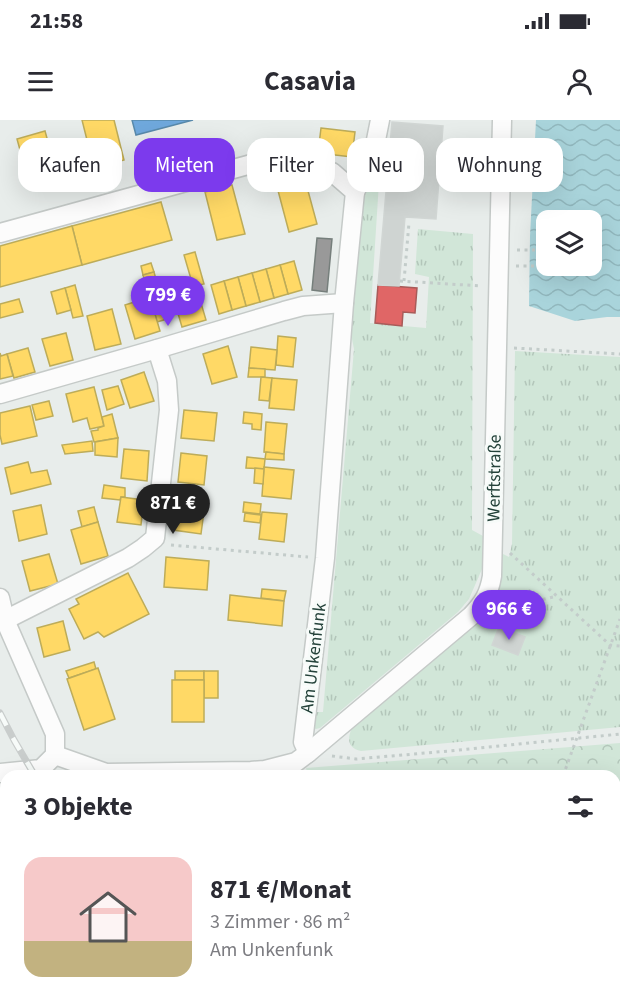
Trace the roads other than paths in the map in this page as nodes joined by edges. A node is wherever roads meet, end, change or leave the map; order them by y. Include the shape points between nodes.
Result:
1 (380, 120) edge
2 (501, 120) edge
3 (376, 138) edge
4 (347, 185) edge
5 (355, 192) edge
6 (0, 233) edge
7 (344, 303) junction
8 (157, 349) junction
9 (0, 394) edge
10 (0, 598) edge
11 (5, 620) junction
12 (56, 755) junction
13 (301, 763) edge
14 (31, 770) edge
15 (98, 770) edge
16 (265, 770) edge

1 - 3 street
2 - 13 street, Werftstraße via 490,590 471,616
4 - 6 street via 332,172 266,160
5 - 7 street, Am Unkenfunk
7 - 8 street via 303,306
7 - 13 street, Am Unkenfunk via 325,558
8 - 9 street
8 - 11 street via 167,381 169,410 155,538 128,558
10 - 11 street
11 - 12 street via 55,734
12 - 14 street via 41,769
12 - 15 street
13 - 16 street

